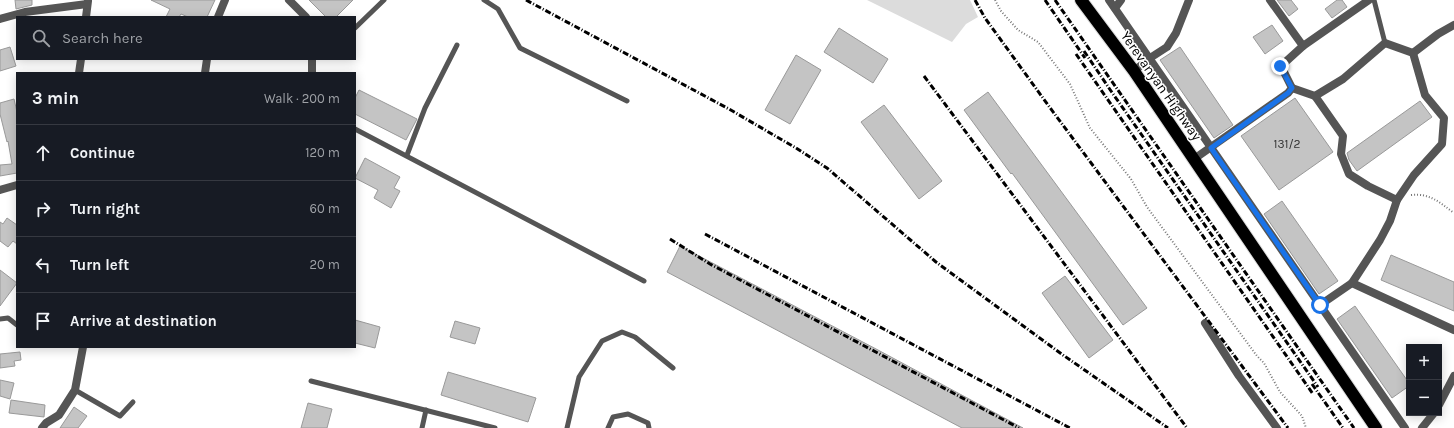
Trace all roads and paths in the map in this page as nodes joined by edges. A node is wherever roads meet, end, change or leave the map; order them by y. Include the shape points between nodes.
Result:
1 (225, 0) edge
2 (289, 0) edge
3 (384, 0) edge
4 (484, 0) edge
5 (995, 0) edge
6 (1081, 0) edge
7 (1109, 0) edge
8 (1121, 0) edge
9 (1189, 0) edge
10 (1270, 0) edge
11 (1369, 0) edge
12 (1374, 0) edge
13 (88, 2) edge
14 (1115, 8) junction
15 (86, 16) edge
16 (218, 16) edge
17 (305, 16) edge
18 (0, 19) edge
19 (1454, 26) edge
20 (356, 27) edge
21 (1385, 43) junction
22 (457, 45) dead end
23 (1303, 46) junction
24 (1414, 53) junction
25 (1150, 58) junction
26 (81, 60) edge
27 (207, 60) edge
28 (312, 60) edge
29 (1134, 71) junction
30 (79, 72) edge
31 (205, 72) edge
32 (312, 72) edge
33 (1292, 88) junction
34 (1315, 96) junction
35 (627, 101) dead end
36 (356, 130) edge
37 (1211, 148) junction
38 (407, 156) junction
39 (1194, 159) junction
40 (16, 185) edge
41 (0, 190) edge
42 (1397, 200) junction
43 (1454, 213) edge
44 (644, 281) dead end
45 (1352, 283) junction
46 (1320, 305) junction
47 (0, 319) edge
48 (1205, 323) dead end
49 (16, 324) edge
50 (1454, 330) edge
51 (83, 348) edge
52 (673, 368) dead end
53 (1454, 376) edge
54 (311, 381) dead end
55 (75, 390) junction
56 (1442, 399) edge
57 (133, 402) dead end
58 (426, 410) junction
59 (1432, 416) edge
60 (42, 428) edge
61 (422, 428) edge
62 (494, 428) edge
63 (568, 428) edge
64 (608, 428) edge
65 (650, 428) edge
66 (1277, 428) edge
67 (1306, 428) edge
68 (1376, 428) edge
69 (1405, 428) edge
70 (1422, 428) edge

1 - 16 street
2 - 17 street
3 - 20 lane
4 - 35 lane via 498,9 520,48
5 - 67 path via 1018,30 1038,42 1070,84 1090,128 1131,179 1151,212 1264,363 1280,392 1302,416
6 - 29 highway, Yerevanyan Highway
7 - 14 street
8 - 14 street
9 - 25 street via 1176,33 1167,47
10 - 23 street
11 - 23 street
12 - 21 lane
13 - 15 street
13 - 18 street via 25,12
14 - 25 street
19 - 24 street via 1438,34
21 - 24 street
21 - 34 street via 1342,79
22 - 38 lane via 424,108
23 - 33 street via 1280,66
24 - 42 street via 1425,95 1444,118 1442,144 1414,175
25 - 29 street
25 - 37 street
26 - 30 street
27 - 31 street
28 - 32 street
29 - 39 highway, Yerevanyan Highway
33 - 34 street
33 - 37 street
34 - 42 street via 1343,136 1341,154 1349,174
36 - 38 lane
37 - 39 street
37 - 46 street
38 - 44 lane
39 - 68 highway, Yerevanyan Highway
40 - 41 street
42 - 43 path via 1422,194 1434,198
42 - 45 street via 1380,240
45 - 46 street
45 - 50 street
46 - 69 street
47 - 49 lane via 8,318
48 - 66 street
51 - 55 street
52 - 63 lane via 635,337 622,332 602,341 579,377
53 - 56 street
54 - 58 lane
55 - 57 lane via 120,416
55 - 60 street via 59,414 46,422
58 - 61 lane
58 - 62 lane
59 - 70 street
64 - 65 lane via 613,417 628,414 648,423

